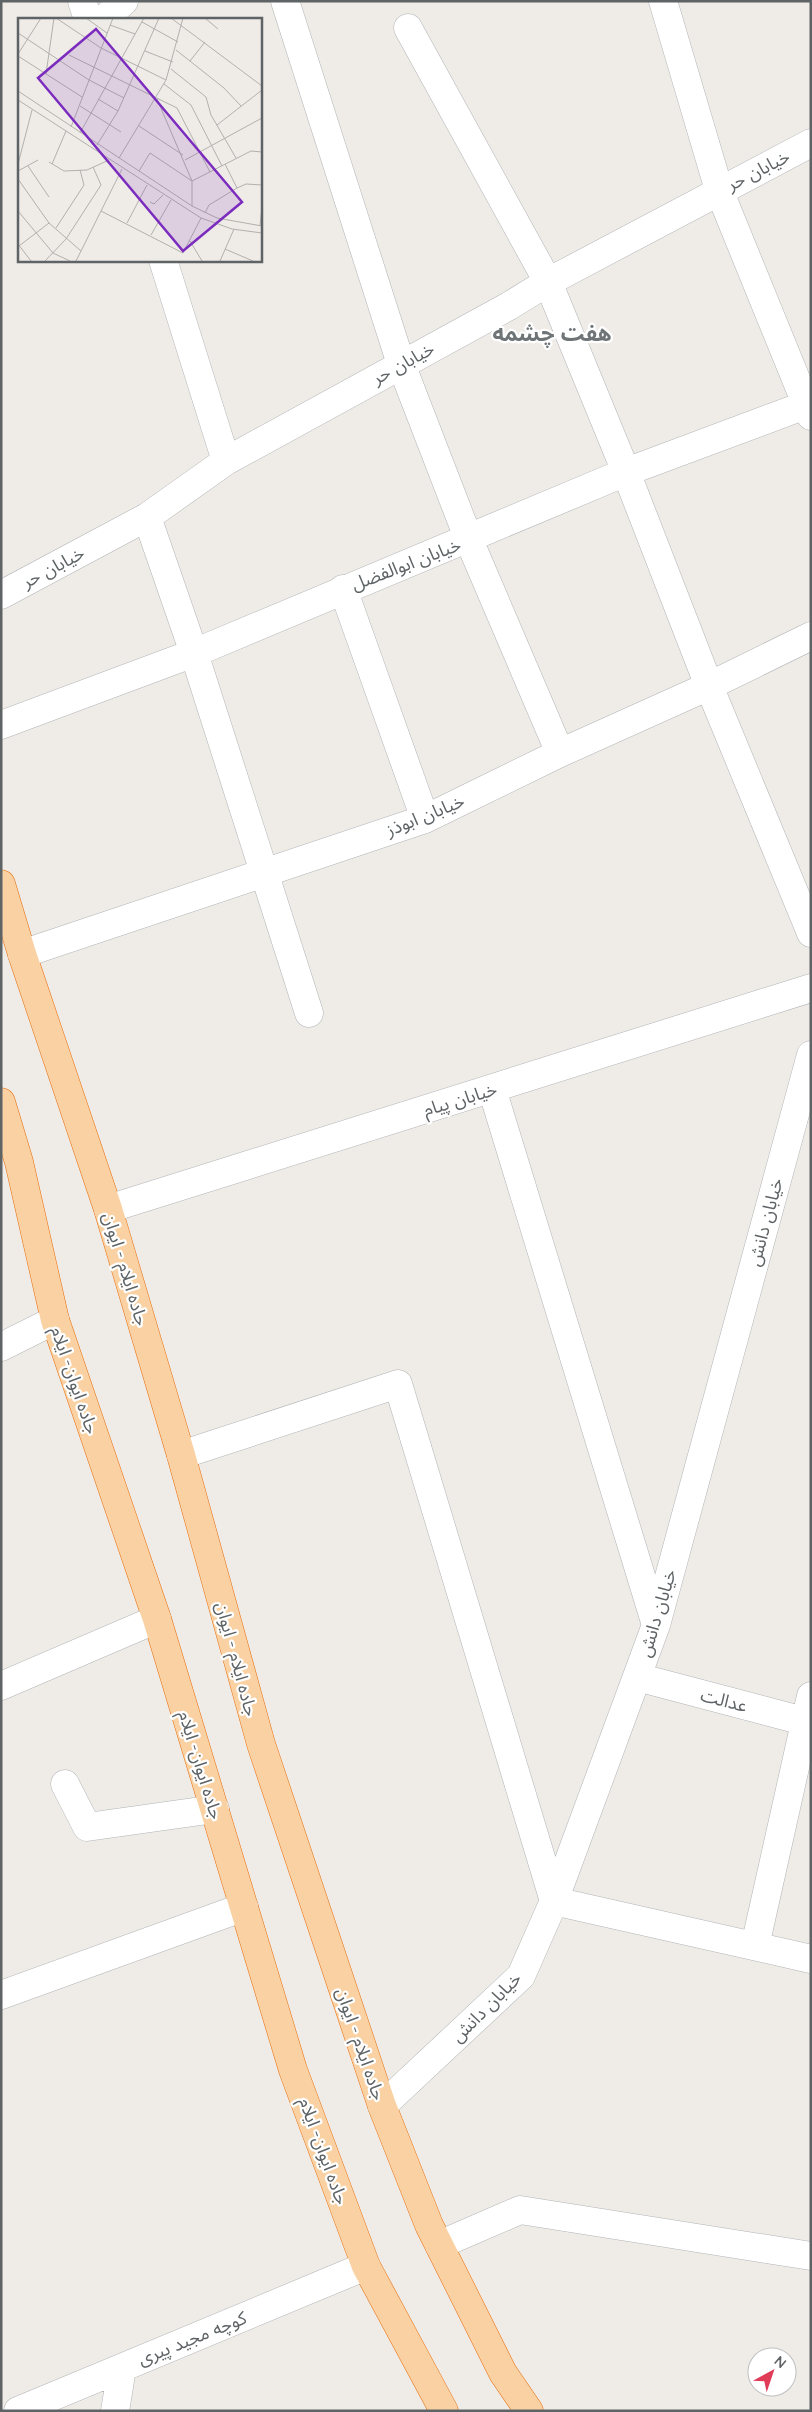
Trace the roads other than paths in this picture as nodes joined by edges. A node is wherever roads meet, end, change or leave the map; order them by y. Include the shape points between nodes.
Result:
1 (82, 1) edge
2 (124, 1) edge
3 (285, 1) edge
4 (663, 1) edge
5 (88, 18) edge
6 (105, 18) edge
7 (408, 28) dead end
8 (811, 143) edge
9 (719, 190) junction
10 (163, 261) edge
11 (548, 282) junction
12 (401, 364) junction
13 (809, 408) edge
14 (226, 461) junction
15 (626, 472) junction
16 (147, 517) junction
17 (469, 540) junction
18 (343, 589) junction
19 (1, 595) edge
20 (811, 636) edge
21 (194, 653) junction
22 (709, 686) junction
23 (1, 725) edge
24 (560, 752) junction
25 (425, 819) junction
26 (264, 872) junction
27 (1, 884) edge
28 (811, 933) edge
29 (22, 954) junction
30 (811, 988) edge
31 (310, 1013) dead end
32 (811, 1055) edge
33 (492, 1089) junction
34 (1, 1102) edge
35 (10, 1159) edge
36 (108, 1209) junction
37 (55, 1320) junction
38 (1, 1347) edge
39 (181, 1454) junction
40 (157, 1619) junction
41 (656, 1625) junction
42 (637, 1677) junction
43 (1, 1686) edge
44 (809, 1714) edge
45 (66, 1784) dead end
46 (215, 1809) junction
47 (554, 1902) junction
48 (244, 1906) junction
49 (755, 1946) junction
50 (811, 1959) edge
51 (1, 1995) edge
52 (382, 2106) junction
53 (439, 2245) junction
54 (811, 2256) edge
55 (366, 2266) junction
56 (122, 2368) junction
57 (18, 2411) edge
58 (115, 2411) edge
59 (444, 2411) edge
60 (529, 2411) edge

1 - 5 street
2 - 6 street
3 - 12 street
4 - 9 street
7 - 11 street
8 - 9 street, خیابان حر
9 - 11 street, خیابان حر
9 - 13 street
10 - 14 street
11 - 12 street, خیابان حر
11 - 15 street
12 - 14 street, خیابان حر
12 - 17 street
13 - 15 street, خیابان ابوالفضل
14 - 16 street, خیابان حر
15 - 17 street, خیابان ابوالفضل
15 - 22 street
16 - 19 street, خیابان حر
16 - 21 street
17 - 18 street, خیابان ابوالفضل
17 - 24 street
18 - 21 street, خیابان ابوالفضل
18 - 25 street
20 - 22 street, خیابان ابوذز
21 - 23 street, خیابان ابوالفضل
21 - 26 street
22 - 24 street, خیابان ابوذز
22 - 28 street
24 - 25 street, خیابان ابوذز
25 - 26 street, خیابان ابوذز
26 - 29 street, خیابان ابوذز
26 - 31 street
27 - 29 highway, جاده ایلام - ایوان
29 - 36 highway, جاده ایلام - ایوان
30 - 33 street, خیابان پیام
32 - 41 street, خیابان دانش
33 - 36 street, خیابان پیام
33 - 41 street
34 - 35 highway, جاده ایوان- ایلام
35 - 37 highway, جاده ایوان- ایلام
36 - 39 highway, جاده ایلام - ایوان
37 - 38 street
37 - 40 highway, جاده ایوان- ایلام
39 - 47 street via 398,1384
39 - 52 highway, جاده ایلام - ایوان via 261,1744
40 - 43 street
40 - 46 highway, جاده ایوان- ایلام
41 - 42 street, خیابان دانش
42 - 44 street, عدالت
42 - 47 street, خیابان دانش
44 - 49 street
45 - 46 street via 87,1827
46 - 48 highway, جاده ایوان- ایلام
47 - 49 street
47 - 52 street, خیابان دانش via 521,1976
48 - 51 street
48 - 55 highway, جاده ایوان- ایلام via 294,2070
49 - 50 street
52 - 53 highway, جاده ایلام - ایوان
53 - 54 street via 520,2210
53 - 60 highway, جاده ایلام - ایوان via 503,2373
55 - 56 street, کوچه مجید پیری
55 - 59 highway, جاده ایوان- ایلام
56 - 57 street, کوچه مجید پیری
56 - 58 street

